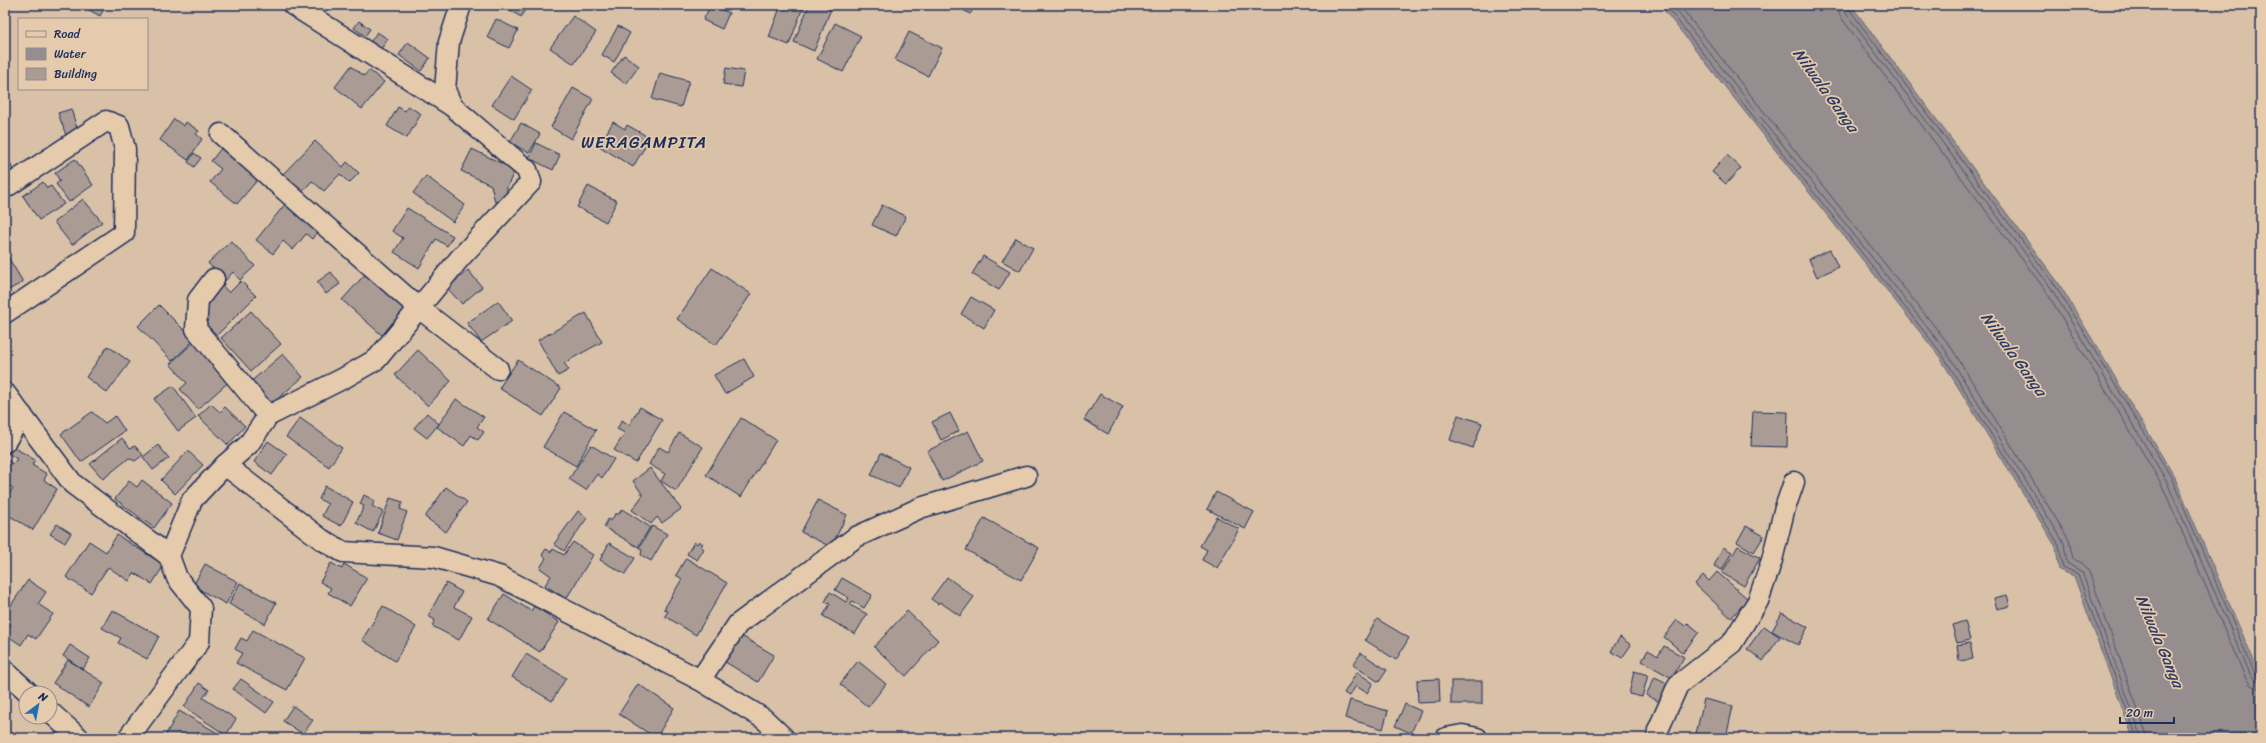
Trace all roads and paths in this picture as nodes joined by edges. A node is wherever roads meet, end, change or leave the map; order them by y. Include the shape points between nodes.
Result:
1 (293, 5) edge
2 (461, 5) edge
3 (452, 106) junction
4 (221, 134) dead end
5 (5, 188) edge
6 (214, 279) dead end
7 (420, 309) junction
8 (5, 313) edge
9 (498, 369) dead end
10 (5, 393) edge
11 (22, 416) junction
12 (268, 416) junction
13 (5, 442) edge
14 (225, 465) junction
15 (1026, 476) dead end
16 (1794, 482) dead end
17 (169, 556) junction
18 (5, 671) edge
19 (700, 680) junction
20 (20, 685) edge
21 (58, 719) edge
22 (79, 738) edge
23 (128, 738) edge
24 (784, 738) edge
25 (1446, 738) edge
26 (1477, 738) edge
27 (1657, 738) edge

1 - 3 street
2 - 3 street via 449,42 445,90
3 - 7 street via 527,170 531,182 460,258
4 - 7 street
5 - 8 street via 106,121 119,126 124,149 124,233
6 - 12 street via 198,300 196,329
7 - 9 street
7 - 12 street via 377,360
10 - 11 street
11 - 13 street
11 - 17 street via 73,484
12 - 14 street via 248,445
14 - 17 street via 192,500
14 - 19 street via 343,552 434,557 499,576
15 - 19 street via 920,508 856,537 738,624
16 - 27 street via 1758,600 1732,644 1678,685 1658,730
17 - 23 street via 177,578 201,608 199,642
18 - 20 street
19 - 24 street via 764,719
21 - 22 street
25 - 26 street via 1462,734

